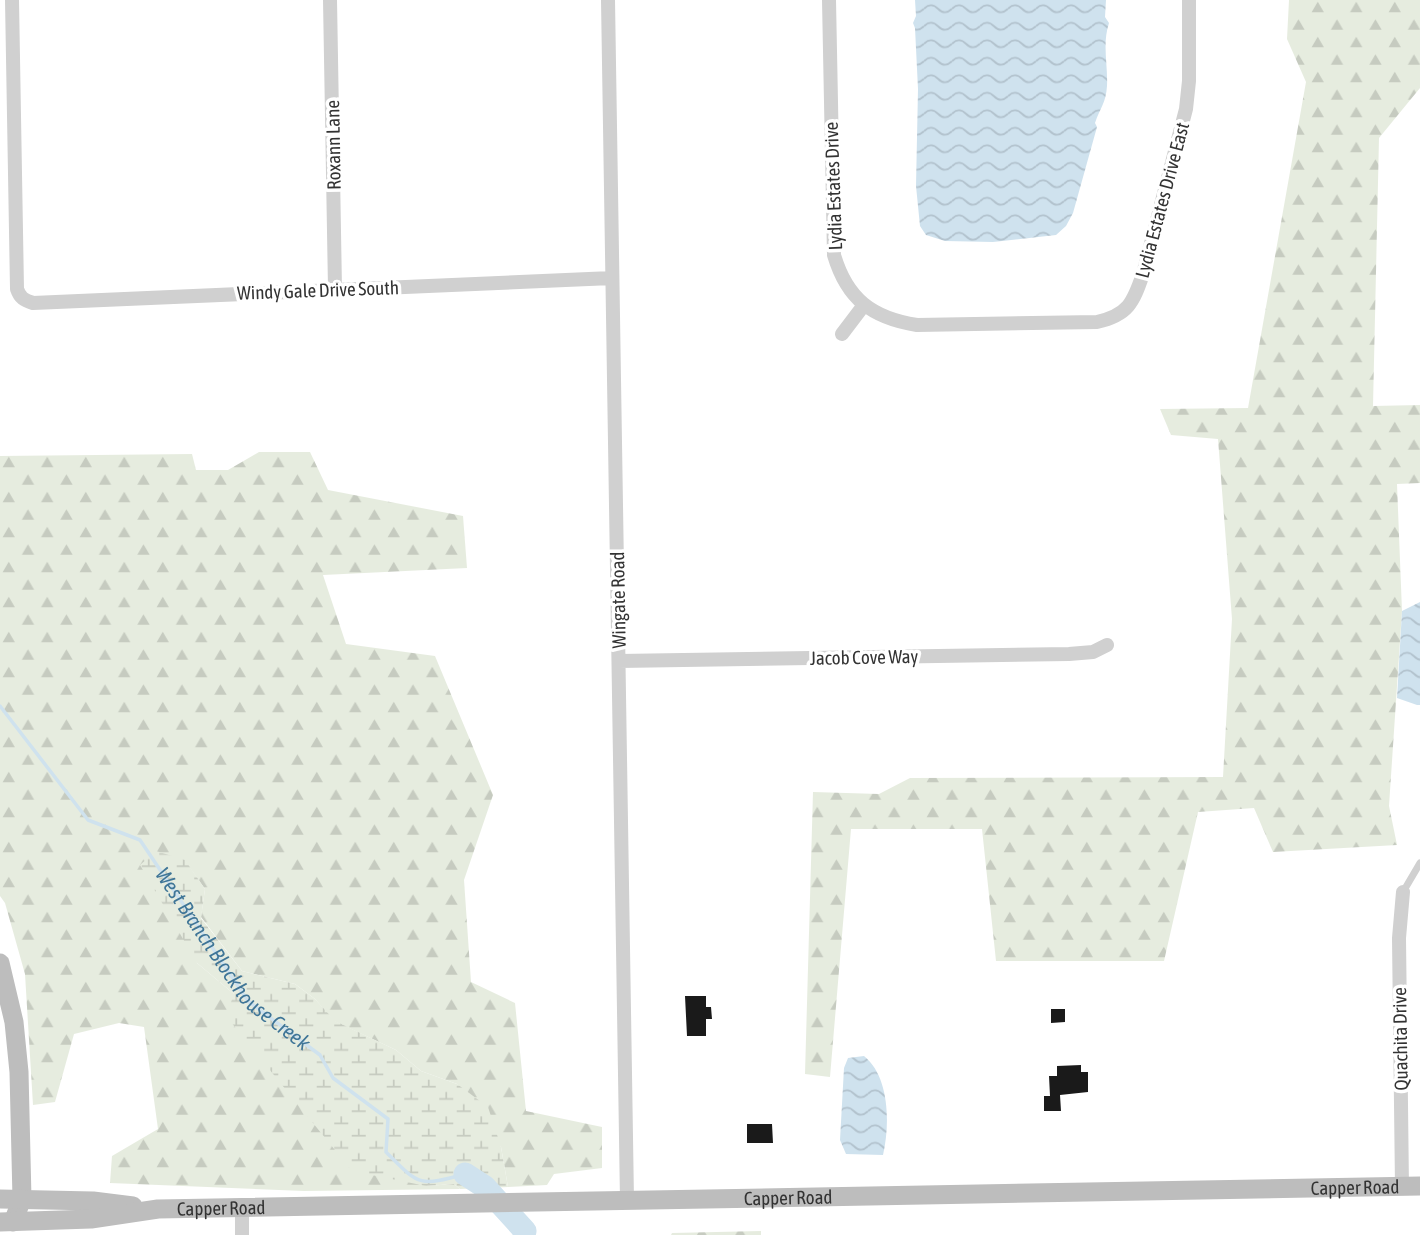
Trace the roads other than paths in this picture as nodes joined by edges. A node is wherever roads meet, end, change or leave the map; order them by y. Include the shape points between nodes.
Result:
1 (12, 0) edge
2 (330, 0) edge
3 (608, 0) edge
4 (829, 0) edge
5 (1189, 0) edge
6 (612, 278) junction
7 (335, 289) junction
8 (864, 305) junction
9 (916, 326) joint
10 (842, 334) dead end
11 (1107, 645) dead end
12 (619, 661) junction
13 (1420, 863) edge
14 (1403, 892) joint
15 (0, 963) edge
16 (1411, 1186) edge
17 (0, 1199) edge
18 (22, 1199) junction
19 (626, 1200) junction
20 (242, 1207) junction
21 (158, 1209) junction
22 (7, 1222) edge
23 (242, 1235) edge

1 - 7 street, Windy Gale Drive South via 20,297 33,303
2 - 7 street, Roxann Lane
3 - 6 street, Wingate Road
4 - 8 street, Lydia Estates Drive via 833,241 839,273
5 - 9 street, Lydia Estates Drive East via 1186,109 1143,274 1124,312 1097,322
6 - 7 street, Windy Gale Drive South
6 - 12 street, Wingate Road
8 - 9 street, Lydia Estates Drive via 879,315
8 - 10 street
11 - 12 street, Jacob Cove Way via 1093,652 1069,654
12 - 19 street, Wingate Road
13 - 14 lane
14 - 16 street, Quachita Drive via 1399,938
15 - 18 street via 18,1046
16 - 19 street, Capper Road
17 - 18 street, Capper Road
17 - 22 street
18 - 21 street, Capper Road
18 - 22 street
19 - 20 street, Capper Road
20 - 21 street, Capper Road
20 - 23 street
21 - 22 street, Capper Road via 91,1219

